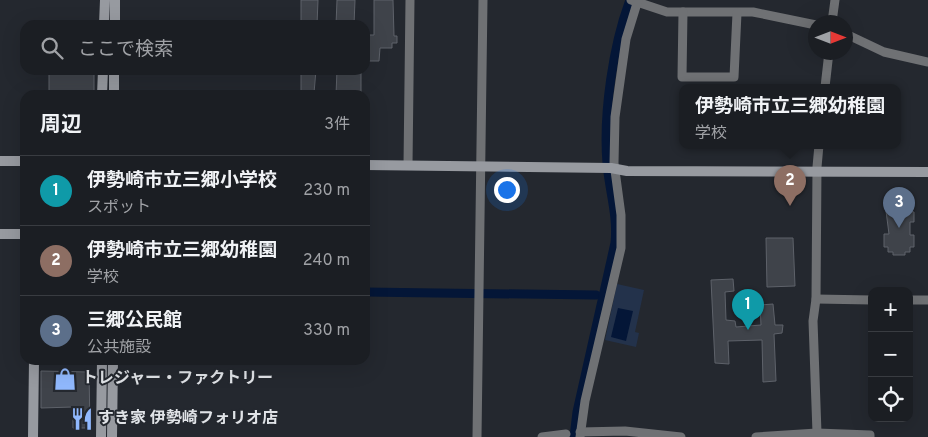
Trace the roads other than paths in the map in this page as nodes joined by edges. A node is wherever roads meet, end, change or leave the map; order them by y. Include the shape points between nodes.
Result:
1 (105, 0) edge
2 (115, 0) edge
3 (410, 0) edge
4 (483, 0) edge
5 (835, 0) edge
6 (635, 1) edge
7 (682, 12) junction
8 (736, 13) junction
9 (833, 15) edge
10 (104, 20) edge
11 (115, 20) edge
12 (808, 23) edge
13 (853, 37) edge
14 (828, 60) edge
15 (928, 62) edge
16 (103, 75) edge
17 (114, 75) edge
18 (825, 84) edge
19 (102, 90) edge
20 (114, 90) edge
21 (819, 149) edge
22 (0, 160) edge
23 (20, 161) edge
24 (370, 165) edge
25 (408, 165) junction
26 (480, 166) junction
27 (610, 169) junction
28 (817, 172) junction
29 (928, 172) edge
30 (0, 234) edge
31 (20, 234) edge
32 (816, 299) junction
33 (868, 300) edge
34 (913, 300) edge
35 (928, 300) edge
36 (34, 365) edge
37 (102, 365) edge
38 (113, 365) edge
39 (817, 433) junction
40 (566, 434) dead end
41 (580, 434) edge
42 (33, 437) edge
43 (101, 437) edge
44 (112, 437) edge
45 (477, 437) edge
46 (542, 437) edge
47 (681, 437) edge
48 (756, 437) edge
49 (870, 437) edge

1 - 10 street
2 - 11 street
3 - 25 street
4 - 26 street
5 - 9 street
6 - 7 street via 668,12
6 - 27 street via 616,99
7 - 8 street
7 - 8 street via 682,77 734,77
8 - 12 street via 753,12
13 - 15 street via 884,52
14 - 18 street
16 - 19 street
17 - 20 street
21 - 28 street
22 - 23 street
24 - 25 street
25 - 26 street
26 - 27 street
26 - 45 street
27 - 28 street
27 - 41 street via 621,215 621,248
28 - 29 street
28 - 32 street
30 - 31 street
32 - 33 street
32 - 39 street via 813,321
34 - 35 street
36 - 42 street
37 - 43 street
38 - 44 street
39 - 48 street
39 - 49 street via 870,434
40 - 46 street
41 - 47 street via 625,431

